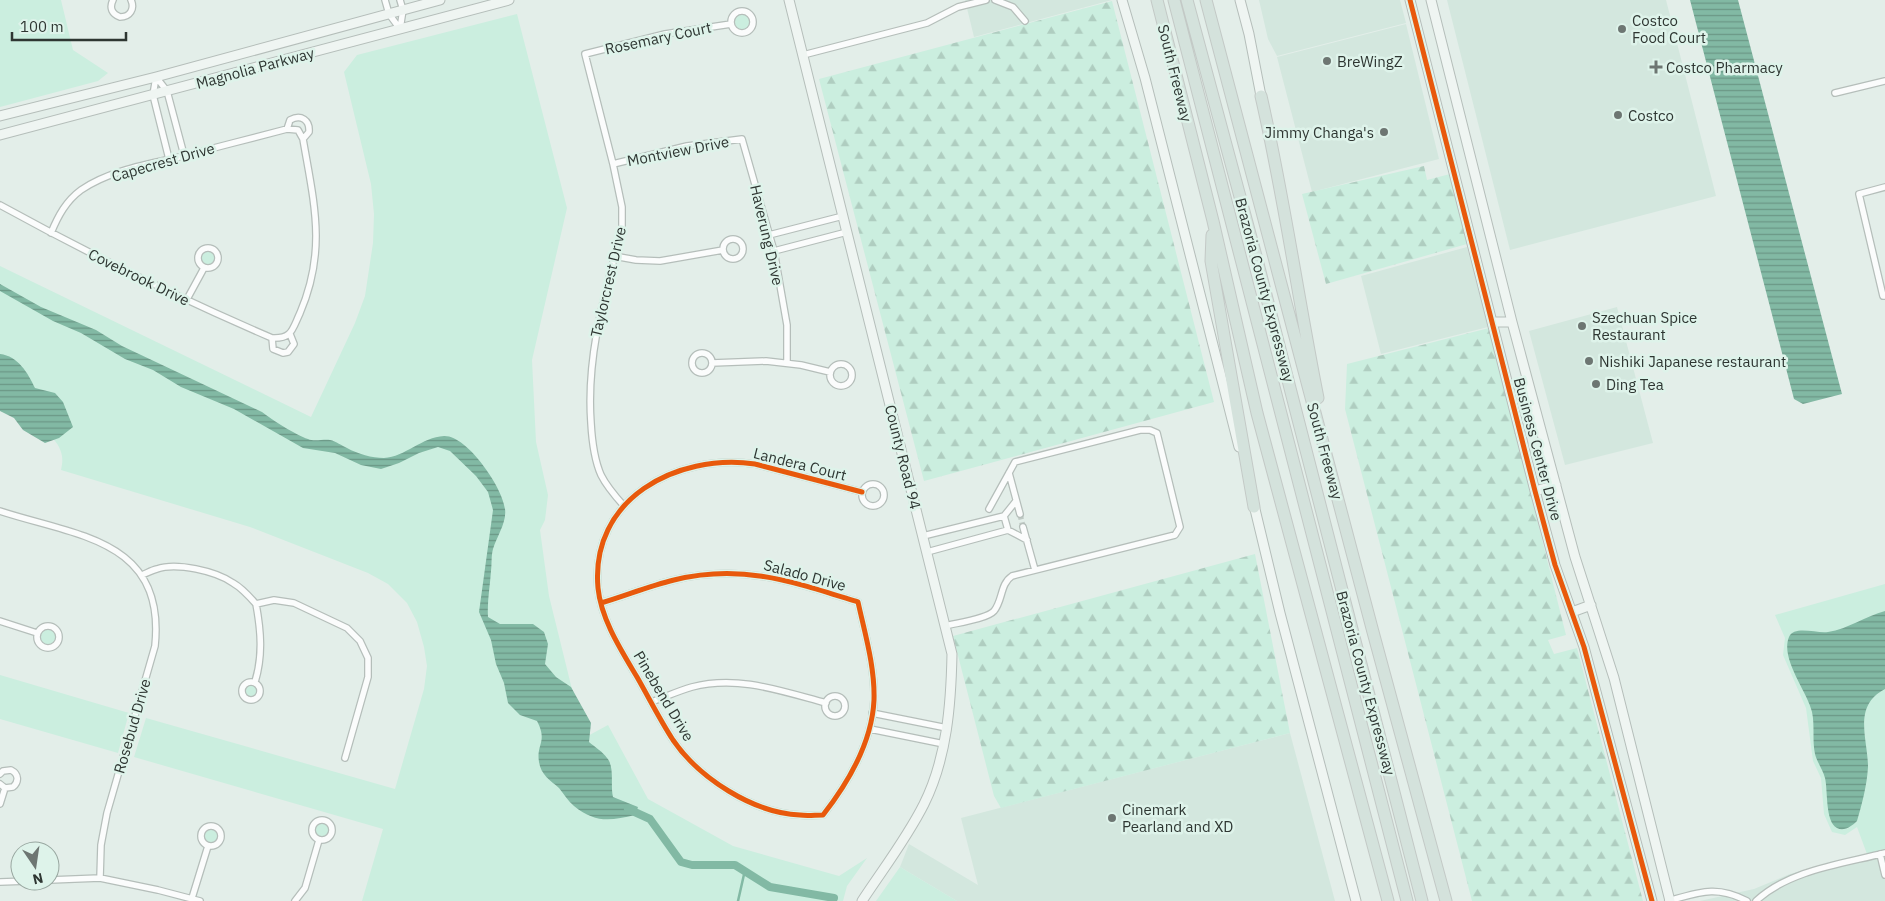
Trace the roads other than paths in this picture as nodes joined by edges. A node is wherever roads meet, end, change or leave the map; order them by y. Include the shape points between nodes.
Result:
1 (113, 0) edge
2 (131, 0) edge
3 (385, 0) edge
4 (400, 0) edge
5 (440, 0) edge
6 (509, 0) edge
7 (789, 0) edge
8 (986, 0) edge
9 (995, 0) edge
10 (1122, 0) edge
11 (1157, 0) edge
12 (1174, 0) edge
13 (1187, 0) edge
14 (1206, 0) edge
15 (1240, 0) edge
16 (1410, 0) edge
17 (1431, 0) edge
18 (403, 10) junction
19 (389, 14) junction
20 (1025, 21) dead end
21 (731, 24) dead end
22 (400, 30) junction
23 (585, 54) joint
24 (803, 55) junction
25 (156, 77) junction
26 (1885, 81) edge
27 (167, 91) junction
28 (1835, 93) dead end
29 (153, 95) junction
30 (1261, 96) joint
31 (0, 116) edge
32 (287, 129) junction
33 (0, 135) edge
34 (742, 138) joint
35 (303, 139) junction
36 (1468, 153) junction
37 (184, 156) junction
38 (1451, 158) junction
39 (169, 159) junction
40 (613, 164) junction
41 (1885, 187) edge
42 (0, 205) edge
43 (843, 216) junction
44 (1213, 221) junction
45 (847, 232) junction
46 (51, 233) junction
47 (769, 235) junction
48 (723, 250) dead end
49 (774, 251) junction
50 (614, 256) junction
51 (204, 268) dead end
52 (1884, 296) edge
53 (186, 301) junction
54 (1492, 322) junction
55 (1512, 322) junction
56 (290, 334) junction
57 (272, 338) junction
58 (712, 363) dead end
59 (787, 363) junction
60 (830, 372) junction
61 (1008, 472) junction
62 (1556, 485) junction
63 (1535, 491) junction
64 (862, 492) dead end
65 (1016, 501) junction
66 (624, 506) junction
67 (1254, 506) junction
68 (989, 509) dead end
69 (0, 511) edge
70 (1020, 514) tunnel mouth
71 (1004, 516) junction
72 (1343, 520) junction
73 (1023, 527) tunnel mouth
74 (1008, 530) junction
75 (923, 536) junction
76 (1027, 540) junction
77 (927, 552) junction
78 (1035, 570) junction
79 (142, 575) junction
80 (256, 604) junction
81 (601, 604) junction
82 (1591, 605) junction
83 (1572, 612) junction
84 (0, 621) edge
85 (945, 626) junction
86 (37, 633) dead end
87 (255, 682) dead end
88 (652, 702) junction
89 (826, 704) dead end
90 (872, 713) junction
91 (947, 728) junction
92 (870, 729) junction
93 (944, 744) junction
94 (345, 758) dead end
95 (0, 774) edge
96 (3, 786) edge
97 (0, 804) edge
98 (319, 840) dead end
99 (208, 846) dead end
100 (1882, 854) edge
101 (1380, 874) junction
102 (1885, 875) edge
103 (100, 878) junction
104 (60, 880) edge
105 (192, 898) junction
106 (200, 901) edge
107 (295, 901) edge
108 (862, 901) edge
109 (1356, 901) edge
110 (1388, 901) edge
111 (1395, 901) edge
112 (1407, 901) edge
113 (1422, 901) edge
114 (1446, 901) edge
115 (1652, 901) edge
116 (1669, 901) edge
117 (1747, 901) edge
118 (1756, 901) edge

1 - 2 street via 111,8 120,17 131,12
3 - 19 street
4 - 18 street
5 - 18 street, Magnolia Parkway
6 - 22 street, Magnolia Parkway
7 - 24 street, County Road 94
8 - 24 street via 958,6 927,23
9 - 20 street via 1013,7
10 - 67 street
11 - 44 highway, South Freeway
12 - 112 highway, Brazoria County Expressway
13 - 113 highway, Brazoria County Expressway via 1264,285
14 - 72 highway, South Freeway
15 - 30 street
16 - 38 street, Business Center Drive
17 - 36 street, Business Center Drive
18 - 19 street, Magnolia Parkway
18 - 22 street
19 - 22 street
19 - 25 street, Magnolia Parkway
21 - 23 street, Rosemary Court via 664,34
22 - 27 street, Magnolia Parkway
23 - 40 street, Taylorcrest Drive
24 - 43 street, County Road 94
25 - 27 street
25 - 29 street
25 - 31 street, Magnolia Parkway
26 - 28 street
27 - 29 street, Magnolia Parkway
27 - 37 street
29 - 33 street, Magnolia Parkway
29 - 39 street
30 - 72 highway
32 - 35 street, Capecrest Drive via 298,130
32 - 35 street via 290,120 304,118 310,127
32 - 37 street, Capecrest Drive
34 - 40 street, Montview Drive via 687,146
34 - 47 street, Haverung Drive
35 - 56 street via 315,210 316,242 308,289
36 - 38 street
36 - 55 street, Business Center Drive
37 - 39 street, Capecrest Drive
38 - 54 street, Business Center Drive
39 - 46 street, Capecrest Drive via 133,168 81,190 63,208
40 - 50 street, Taylorcrest Drive via 623,215
41 - 52 street via 1859,194
42 - 46 street, Covebrook Drive
43 - 45 street, County Road 94
43 - 47 street
44 - 67 highway via 1211,261
44 - 101 highway, South Freeway via 1257,413
45 - 49 street
45 - 75 street, County Road 94
46 - 53 street, Covebrook Drive
47 - 49 street, Haverung Drive
48 - 50 street via 660,261
49 - 59 street, Haverung Drive via 787,325
50 - 66 street, Taylorcrest Drive via 594,339 590,415 592,440 601,475
51 - 53 street
53 - 57 street, Covebrook Drive
54 - 55 street
54 - 63 street, Business Center Drive
55 - 62 street, Business Center Drive
56 - 57 street, Covebrook Drive via 283,339
56 - 57 street via 294,344 288,352 273,349
58 - 59 street
59 - 60 street
60 - 60 street via 831,381 838,386 846,385 852,378 851,370 844,364 835,365
61 - 65 street
61 - 68 street
61 - 78 street via 1015,462 1025,459 1140,430 1157,434 1180,527 1175,534
62 - 63 street
62 - 82 street, Business Center Drive
63 - 83 street, Business Center Drive via 1555,565
64 - 66 street, Landera Court via 755,464 721,462 695,465 671,473 641,491
65 - 70 street
65 - 71 street
66 - 81 street, Pinebend Drive via 614,519 602,547 598,575
67 - 109 street
69 - 79 street via 93,538 128,560
71 - 74 street
71 - 75 street
72 - 114 highway, South Freeway
73 - 76 street
74 - 76 street
74 - 77 street
75 - 77 street, County Road 94
76 - 78 street
77 - 85 street, County Road 94
78 - 85 street via 1006,580 996,610 989,615
79 - 80 street via 171,566 196,569 231,581
79 - 103 street, Rosebud Drive via 154,607 155,646 107,812
80 - 87 street via 261,649
80 - 94 street via 274,600 294,603 347,628 360,641 368,658 368,677
81 - 88 street, Pinebend Drive via 626,658
81 - 90 street, Salado Drive via 674,580 735,573 792,582 858,602 872,665
82 - 83 street
82 - 116 street, Business Center Drive via 1614,678
83 - 115 street, Business Center Drive
84 - 86 street
85 - 91 street, County Road 94 via 952,654
88 - 89 street via 691,688 730,683 765,686
88 - 92 street, Pinebend Drive via 683,752 715,782 765,808 799,815 822,815 847,781
90 - 91 street
90 - 92 street
91 - 93 street, County Road 94
92 - 93 street
93 - 108 street, County Road 94 via 924,803
95 - 96 street via 7,770 16,774 16,785 9,789
96 - 97 street
98 - 107 street via 305,888
99 - 105 street
100 - 102 street
100 - 118 street via 1796,876 1772,887
101 - 110 highway, South Freeway
101 - 111 highway
103 - 104 street
103 - 105 street
105 - 106 street
116 - 117 street via 1712,890 1732,892

